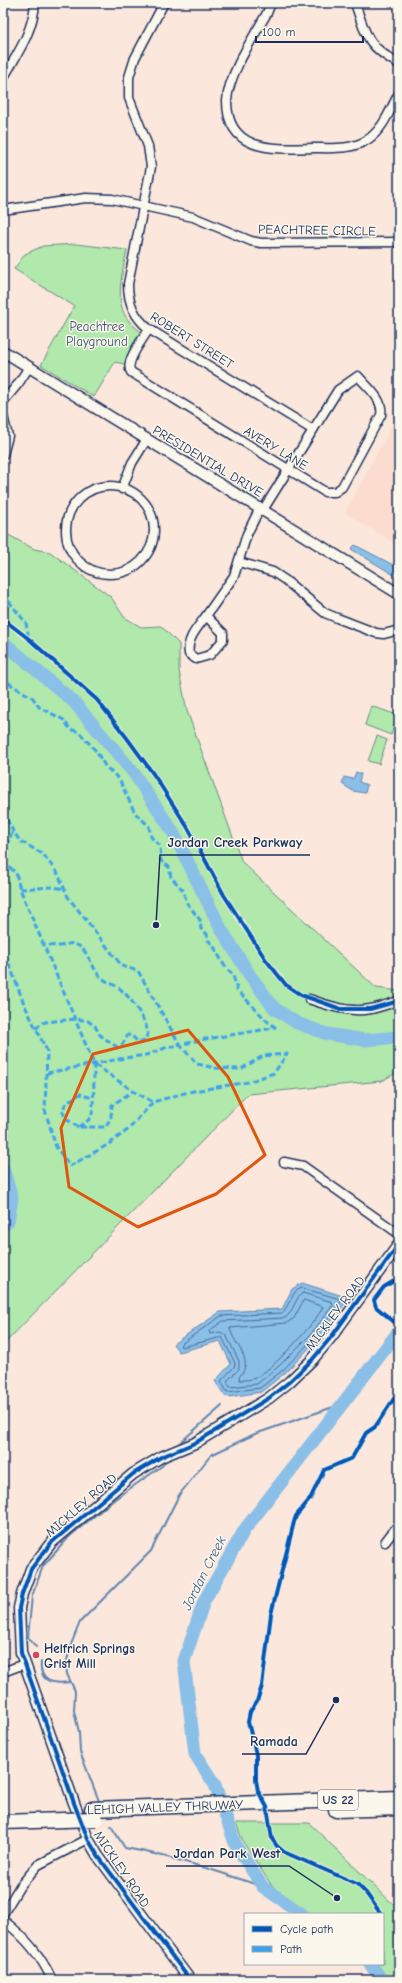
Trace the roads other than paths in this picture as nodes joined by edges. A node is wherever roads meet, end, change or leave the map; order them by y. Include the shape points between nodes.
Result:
1 (35, 3) edge
2 (164, 3) edge
3 (271, 3) edge
4 (355, 3) edge
5 (399, 64) edge
6 (3, 79) edge
7 (399, 93) edge
8 (144, 206) junction
9 (3, 210) edge
10 (399, 242) edge
11 (149, 329) junction
12 (3, 351) edge
13 (29, 367) junction
14 (3, 402) edge
15 (3, 416) edge
16 (313, 430) junction
17 (147, 438) junction
18 (3, 455) edge
19 (288, 470) junction
20 (122, 489) junction
21 (262, 509) junction
22 (239, 562) junction
23 (399, 594) edge
24 (206, 616) junction
25 (399, 630) edge
26 (309, 999) dead end
27 (399, 1001) edge
28 (284, 1162) dead end
29 (399, 1234) edge
30 (399, 1244) edge
31 (399, 1524) edge
32 (385, 1542) dead end
33 (24, 1664) junction
34 (3, 1672) edge
35 (399, 1798) edge
36 (279, 1807) junction
37 (399, 1809) edge
38 (3, 1813) edge
39 (62, 1815) junction
40 (3, 1822) edge
41 (88, 1839) junction
42 (3, 1914) edge
43 (3, 1920) edge
44 (52, 1980) edge
45 (190, 1980) edge

1 - 6 street via 29,34
2 - 8 street via 135,58 128,86 131,106 150,155 150,176
3 - 7 street via 228,90 230,120 243,138 269,149 351,147 366,141 381,127
4 - 5 street via 366,36 371,43 382,54
8 - 9 street, PEACHTREE CIRCLE via 99,198
8 - 10 street, PEACHTREE CIRCLE via 193,217 261,243
8 - 11 street, ROBERT STREET via 128,292 136,317
11 - 16 street, ROBERT STREET
11 - 19 street, AVERY LANE via 129,362 128,369
12 - 13 street, PRESIDENTIAL DRIVE
13 - 14 street
13 - 17 street, PRESIDENTIAL DRIVE
15 - 18 street via 8,436
16 - 19 street
16 - 19 street, AVERY LANE via 338,390 358,376 379,401 382,410 342,487 335,492 326,492
17 - 20 street via 132,462
17 - 21 street, PRESIDENTIAL DRIVE
19 - 21 street
20 - 20 street via 137,496 148,508 154,525 153,543 145,558 133,568 117,574 101,573 83,565 71,552 65,535 66,518 73,504 87,492 104,487
21 - 22 street via 247,534
21 - 23 street, PRESIDENTIAL DRIVE
22 - 24 street via 230,585
22 - 25 street via 273,572 325,613 376,633 384,634
24 - 24 street via 189,642 189,654 196,659 210,655 224,640 223,633
26 - 27 street via 341,1009 357,1010
28 - 29 street via 303,1166
30 - 33 street, MICKLEY ROAD via 332,1336 301,1371 269,1398 195,1443 161,1457 120,1484 51,1543 38,1558 26,1580 19,1608 19,1643
31 - 32 street
33 - 34 street
33 - 41 street, MICKLEY ROAD
35 - 36 highway, LEHIGH VALLEY THRUWAY / US 22
36 - 37 highway, LEHIGH VALLEY THRUWAY / US 22
36 - 39 highway, LEHIGH VALLEY THRUWAY / US 22
38 - 39 highway, LEHIGH VALLEY THRUWAY / US 22
39 - 40 highway, LEHIGH VALLEY THRUWAY / US 22
41 - 42 street via 38,1864 20,1886
41 - 45 street, MICKLEY ROAD
43 - 44 street via 28,1942 45,1965

